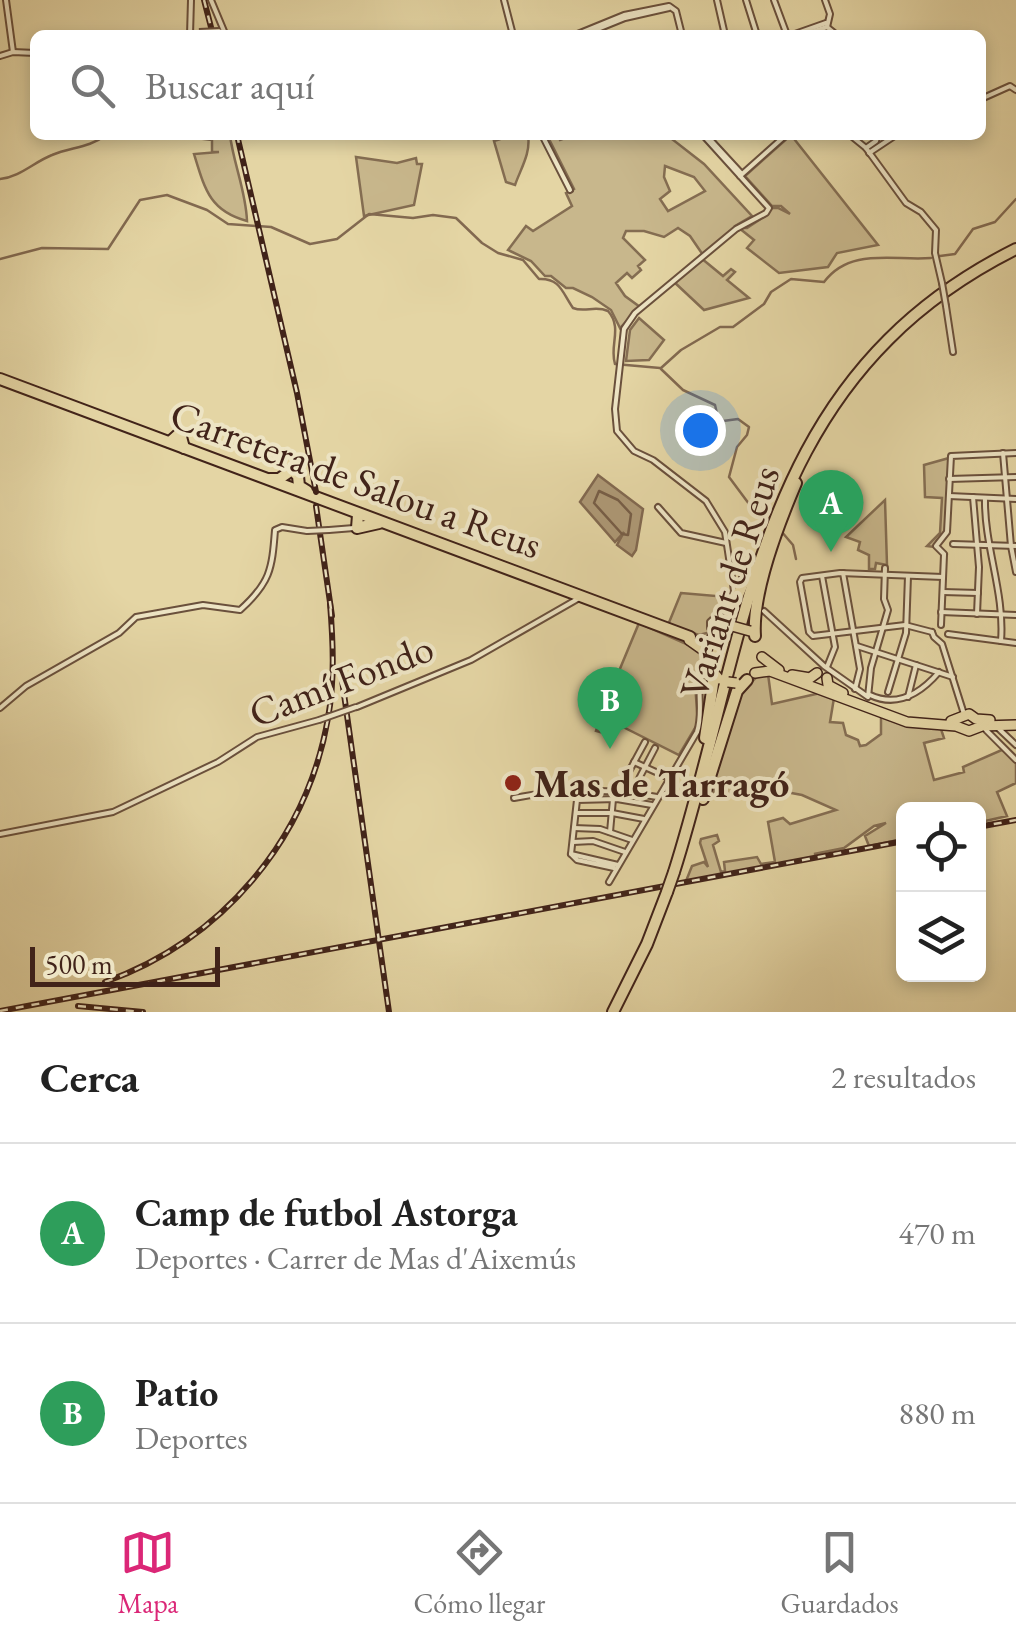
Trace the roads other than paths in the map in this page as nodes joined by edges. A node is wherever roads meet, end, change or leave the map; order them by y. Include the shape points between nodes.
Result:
1 (6, 0) edge
2 (192, 0) edge
3 (212, 0) edge
4 (504, 0) edge
5 (718, 0) edge
6 (746, 0) edge
7 (775, 0) edge
8 (825, 0) edge
9 (826, 25) junction
10 (194, 30) edge
11 (221, 30) edge
12 (512, 30) edge
13 (587, 30) edge
14 (595, 30) edge
15 (679, 30) edge
16 (680, 30) edge
17 (725, 30) edge
18 (755, 30) edge
19 (788, 30) edge
20 (808, 30) edge
21 (814, 30) edge
22 (832, 30) edge
23 (12, 52) junction
24 (30, 53) edge
25 (0, 56) edge
26 (1016, 90) edge
27 (986, 97) edge
28 (545, 140) edge
29 (708, 140) edge
30 (774, 140) edge
31 (856, 140) edge
32 (877, 140) edge
33 (886, 140) edge
34 (867, 150) junction
35 (740, 175) junction
36 (570, 190) dead end
37 (1016, 251) edge
38 (952, 352) dead end
39 (2, 381) edge
40 (816, 439) junction
41 (1016, 452) edge
42 (1004, 453) junction
43 (796, 467) junction
44 (1005, 477) junction
45 (1016, 477) edge
46 (949, 479) junction
47 (949, 496) junction
48 (973, 497) junction
49 (985, 498) junction
50 (1007, 499) junction
51 (1016, 499) edge
52 (658, 507) dead end
53 (356, 518) junction
54 (949, 540) junction
55 (726, 543) junction
56 (976, 546) junction
57 (988, 546) junction
58 (1013, 546) edge
59 (944, 554) junction
60 (885, 568) dead end
61 (1016, 572) edge
62 (843, 573) junction
63 (822, 576) junction
64 (884, 576) junction
65 (908, 576) junction
66 (943, 578) junction
67 (942, 592) junction
68 (978, 593) junction
69 (581, 598) junction
70 (764, 611) dead end
71 (941, 612) junction
72 (977, 614) junction
73 (1002, 614) junction
74 (1016, 615) edge
75 (905, 625) junction
76 (941, 625) junction
77 (884, 627) junction
78 (914, 630) junction
79 (721, 631) junction
80 (854, 631) junction
81 (932, 632) junction
82 (753, 634) junction
83 (833, 634) junction
84 (906, 634) junction
85 (690, 638) junction
86 (944, 638) junction
87 (1001, 641) junction
88 (1016, 643) edge
89 (856, 646) junction
90 (876, 652) junction
91 (762, 656) junction
92 (898, 659) junction
93 (916, 665) junction
94 (709, 668) junction
95 (826, 670) junction
96 (951, 670) junction
97 (777, 671) junction
98 (942, 673) junction
99 (792, 675) junction
100 (953, 677) junction
101 (746, 678) junction
102 (855, 689) junction
103 (888, 692) dead end
104 (843, 694) junction
105 (869, 696) junction
106 (908, 697) junction
107 (0, 708) edge
108 (975, 724) junction
109 (1016, 724) edge
110 (995, 740) junction
111 (644, 742) dead end
112 (1016, 745) edge
113 (656, 748) dead end
114 (1015, 758) edge
115 (634, 762) junction
116 (646, 767) junction
117 (668, 778) junction
118 (619, 790) junction
119 (632, 792) junction
120 (657, 797) junction
121 (514, 798) dead end
122 (613, 799) junction
123 (652, 805) junction
124 (696, 808) junction
125 (576, 813) junction
126 (612, 813) junction
127 (644, 819) junction
128 (623, 826) dead end
129 (574, 828) junction
130 (610, 832) junction
131 (0, 834) edge
132 (620, 835) junction
133 (632, 840) junction
134 (572, 842) junction
135 (625, 852) junction
136 (617, 866) junction
137 (609, 882) dead end
138 (616, 1012) edge

1 - 23 street
2 - 10 street
3 - 11 street, bridge
4 - 12 street
5 - 17 street
6 - 18 street
7 - 19 street
8 - 9 street
9 - 20 street
9 - 21 street
9 - 22 street
13 - 16 street via 669,6
14 - 15 street via 670,8
23 - 24 street
23 - 25 street
26 - 27 street via 1010,86
28 - 36 street
29 - 35 street
30 - 35 street
31 - 34 street
32 - 34 street
33 - 34 street
34 - 38 street, bridge via 906,204 936,230
35 - 55 street via 766,213 736,229 635,313 624,329 615,409 617,431 634,451 706,501
37 - 40 highway, Variant de Reus via 895,338
37 - 43 highway, Variant de Reus via 941,294 892,335 837,398
39 - 53 highway
39 - 53 highway, Carretera de Salou a Reus
40 - 82 highway via 768,560
40 - 124 highway, Variant de Reus via 764,559
41 - 42 street
42 - 44 street
42 - 46 street via 951,456
43 - 79 highway
43 - 124 highway, Variant de Reus via 741,618
44 - 45 street
44 - 46 street
44 - 50 street
46 - 47 street
47 - 48 street
47 - 54 street
48 - 49 street
48 - 56 street
49 - 50 street
49 - 57 street
50 - 51 street
50 - 58 street
52 - 55 street via 681,532
53 - 69 highway
53 - 85 highway, Carretera de Salou a Reus
53 - 107 street, bridge via 329,530 276,530 263,590 240,610 203,605 136,616
54 - 56 street
54 - 59 street
54 - 59 street via 936,546
55 - 79 street via 734,591 710,622
56 - 57 street
56 - 68 street
57 - 58 street
57 - 73 street
58 - 61 street
59 - 66 street
60 - 64 street
62 - 63 street
62 - 64 street
62 - 80 street
63 - 83 street
63 - 83 street via 801,579 811,634
64 - 65 street
64 - 77 street
65 - 66 street
65 - 75 street
66 - 67 street
67 - 68 street
67 - 71 street
68 - 72 street
69 - 85 highway
69 - 131 street, Camí Fondo, bridge via 470,660 356,707 257,737 113,812
70 - 95 street
71 - 72 street
71 - 76 street
72 - 73 street
73 - 74 street
73 - 87 street
75 - 77 street
75 - 78 street
75 - 84 street
76 - 81 street
76 - 86 street
77 - 80 street
77 - 90 street
78 - 81 street
78 - 84 street
79 - 82 main road, bridge
79 - 85 main road
79 - 94 main road
80 - 83 street
80 - 89 street
81 - 86 street
82 - 91 main road
83 - 95 street via 835,652
84 - 92 street
85 - 94 main road
86 - 87 street
86 - 96 street
86 - 108 street
87 - 88 street
89 - 90 street
89 - 102 street
90 - 92 street
90 - 105 street
91 - 97 main road
91 - 101 main road
92 - 93 street
92 - 103 street
93 - 98 street
93 - 106 street
94 - 101 main road, bridge
94 - 117 street via 698,684 700,724
94 - 124 highway via 714,684
95 - 99 main road via 810,678
95 - 102 street
95 - 104 main road via 828,685
96 - 98 street
96 - 100 street
97 - 99 main road
97 - 101 main road
97 - 108 main road via 907,722
98 - 100 street
98 - 106 street
99 - 104 main road
100 - 108 street
101 - 124 highway
102 - 105 street
104 - 108 main road via 909,718
105 - 106 street via 887,702
108 - 109 main road
108 - 109 street
108 - 110 street
108 - 110 street
108 - 112 street
110 - 114 street
111 - 115 street
113 - 116 street
115 - 116 street
115 - 118 street
116 - 117 street
116 - 119 street
117 - 120 street
118 - 119 street
118 - 121 street
119 - 120 street
120 - 123 street
122 - 123 street
122 - 125 street via 577,800
122 - 126 street
123 - 127 street
124 - 138 highway, Variant de Reus, bridge via 670,892
125 - 126 street
125 - 129 street
126 - 127 street
126 - 130 street
127 - 133 street
128 - 132 street
129 - 130 street
129 - 134 street
130 - 132 street
132 - 133 street
133 - 135 street
134 - 135 street
134 - 136 street via 573,855
135 - 136 street
136 - 137 street

